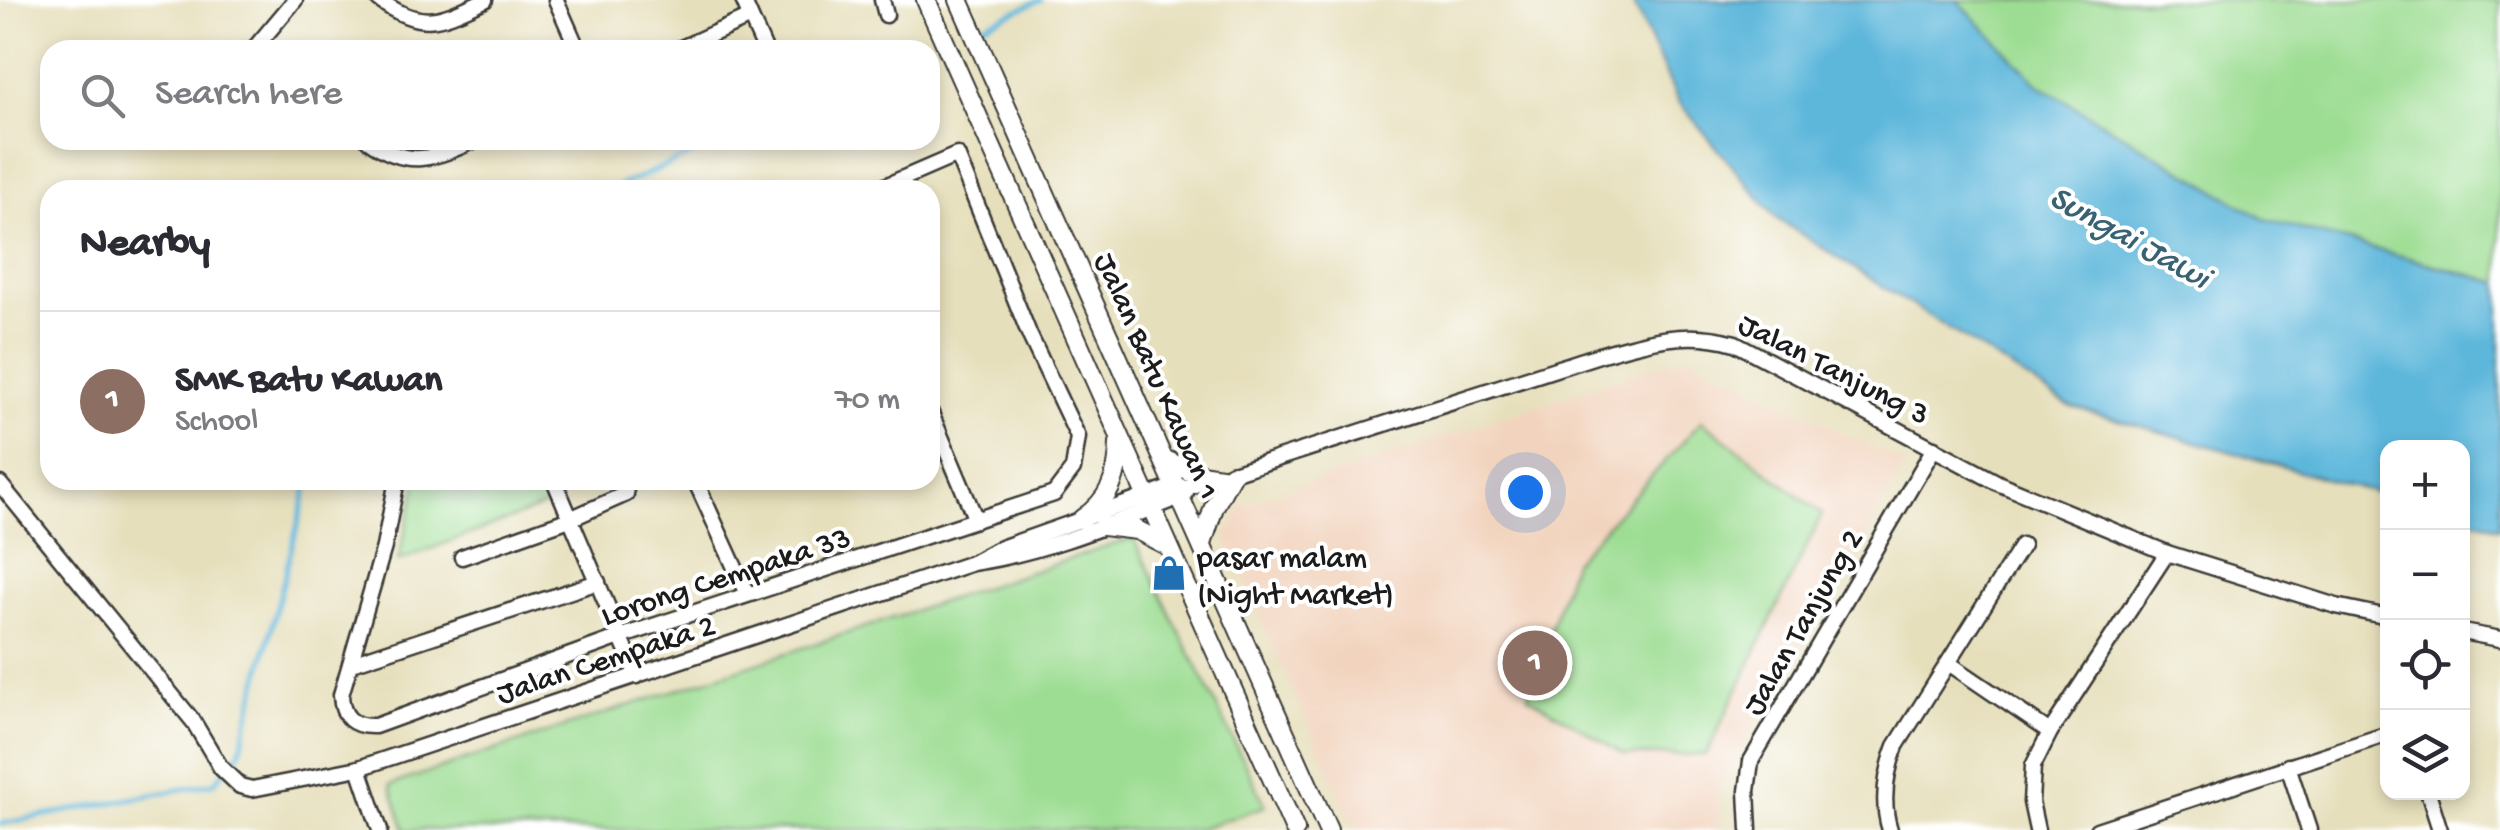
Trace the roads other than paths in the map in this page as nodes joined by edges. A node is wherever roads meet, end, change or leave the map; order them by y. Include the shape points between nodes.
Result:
1 (295, 0) edge
2 (379, 0) edge
3 (485, 0) edge
4 (556, 0) edge
5 (742, 0) edge
6 (958, 0) edge
7 (929, 5) edge
8 (750, 17) junction
9 (262, 40) edge
10 (574, 40) edge
11 (698, 40) edge
12 (760, 40) edge
13 (385, 150) edge
14 (449, 150) edge
15 (898, 180) edge
16 (1119, 434) junction
17 (940, 435) edge
18 (1934, 448) junction
19 (1164, 459) junction
20 (1227, 476) junction
21 (0, 484) edge
22 (396, 490) edge
23 (558, 490) edge
24 (703, 490) edge
25 (1182, 490) junction
26 (626, 494) dead end
27 (1148, 503) junction
28 (1082, 519) junction
29 (570, 520) junction
30 (976, 520) junction
31 (1103, 526) junction
32 (1202, 544) junction
33 (2022, 545) dead end
34 (1168, 547) junction
35 (2166, 552) junction
36 (462, 558) dead end
37 (972, 563) junction
38 (598, 582) junction
39 (748, 594) junction
40 (2380, 615) edge
41 (2470, 633) edge
42 (620, 637) junction
43 (2500, 639) edge
44 (352, 663) junction
45 (1950, 664) junction
46 (636, 676) junction
47 (2050, 732) junction
48 (2380, 737) edge
49 (2288, 766) junction
50 (358, 768) junction
51 (2431, 800) edge
52 (380, 830) edge
53 (1294, 830) edge
54 (1328, 830) edge
55 (1750, 830) edge
56 (1890, 830) edge
57 (2037, 830) edge
58 (2097, 830) edge
59 (2309, 830) edge
60 (2440, 830) edge

1 - 9 street
2 - 3 street via 396,12 440,20
4 - 10 street
5 - 8 street
6 - 19 street, Jalan Batu Kawan 1
7 - 16 street, Jalan Batu Kawan 1
8 - 11 street
8 - 12 street
13 - 14 street via 428,158
15 - 30 street, Lorong Cempaka 33 via 957,154 1078,436 1073,470 1054,494
16 - 27 street, Jalan Batu Kawan 1
16 - 28 street via 1113,484 1100,507
17 - 30 street
18 - 20 street, Jalan Tanjung 3 via 1735,343 1684,335 1599,355
18 - 35 street, Jalan Tanjung 3 via 2000,484
18 - 55 street, Jalan Tanjung 2 via 1751,761
19 - 20 street via 1193,473
19 - 25 street, Jalan Batu Kawan 1
20 - 25 street, Jalan Tanjung 3
20 - 32 street
21 - 50 street, Jalan Cempaka 2 via 233,779 252,789
22 - 44 street
23 - 29 street
24 - 39 street
25 - 27 street, Jalan Cempaka 2
25 - 32 street, Jalan Batu Kawan 1
26 - 29 street
27 - 28 street, Jalan Cempaka 2
27 - 31 street, Jalan Cempaka 2
27 - 34 street, Jalan Batu Kawan 1
28 - 37 street, Jalan Cempaka 2
29 - 36 street
29 - 38 street
30 - 39 street, Lorong Cempaka 33
31 - 34 street via 1137,530
31 - 37 street, Jalan Cempaka 2
32 - 54 street, Jalan Batu Kawan 1
33 - 45 street
34 - 53 street, Jalan Batu Kawan 1
35 - 40 street, Jalan Tanjung 3
35 - 47 street
37 - 46 street, Jalan Cempaka 2
38 - 42 street
38 - 44 street
39 - 42 street, Lorong Cempaka 33
41 - 43 street
42 - 44 street, Lorong Cempaka 33 via 375,726 361,727 342,709
42 - 46 street
45 - 47 street
45 - 56 street via 1887,769
46 - 50 street, Jalan Cempaka 2
47 - 57 street via 2030,782
48 - 49 street
49 - 58 street
49 - 59 street
50 - 52 street
51 - 60 street

